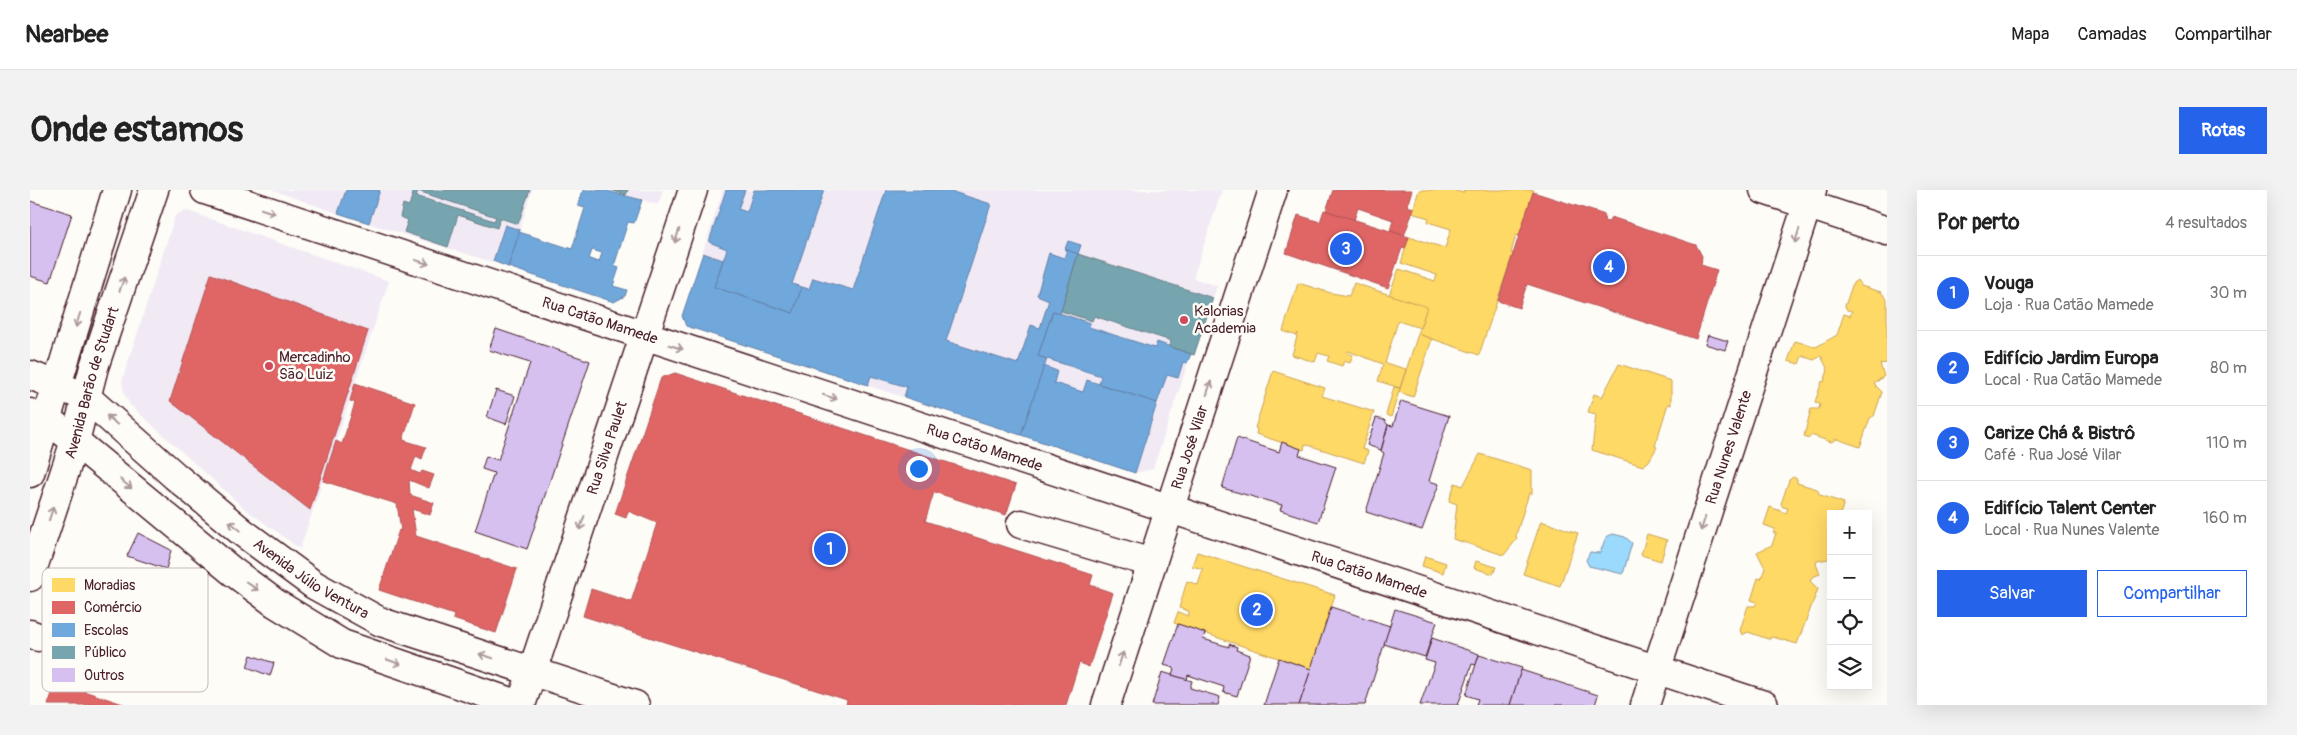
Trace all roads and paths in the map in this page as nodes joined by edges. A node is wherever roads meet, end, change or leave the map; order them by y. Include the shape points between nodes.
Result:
1 (117, 190) edge
2 (154, 190) edge
3 (205, 190) edge
4 (693, 190) edge
5 (1273, 190) edge
6 (1764, 190) edge
7 (1810, 197) edge
8 (1887, 231) edge
9 (644, 336) junction
10 (30, 375) edge
11 (58, 384) junction
12 (86, 396) junction
13 (38, 416) edge
14 (75, 441) junction
15 (30, 473) edge
16 (1170, 508) junction
17 (1021, 524) dead end
18 (1152, 563) junction
19 (30, 577) edge
20 (1656, 670) junction
21 (532, 671) junction
22 (520, 705) edge
23 (636, 705) edge
24 (1106, 705) edge
25 (1645, 705) edge
26 (1764, 705) edge

1 -> 11 street
12 -> 2 street, Avenida Barão de Studart
3 -> 9 street, Rua Catão Mamede
4 -> 9 street, Rua Silva Paulet
16 -> 5 street, Rua José Vilar
6 - 7 street
7 - 8 street
7 -> 20 street, Rua Nunes Valente
9 -> 16 street, Rua Catão Mamede
9 -> 21 street, Rua Silva Paulet
10 - 11 street, Avenida Júlio Ventura
11 - 12 street, Avenida Júlio Ventura
11 - 13 street
12 - 14 street, Avenida Barão de Studart
21 -> 12 street, Avenida Júlio Ventura via 381,622 314,585 242,532
13 - 14 street
13 - 15 street
19 -> 14 street, Avenida Barão de Studart
14 -> 22 street via 232,571 275,603 342,644
16 - 18 street, Rua José Vilar
16 - 20 street, Rua Catão Mamede
17 - 18 street
24 -> 18 street, Rua José Vilar
20 - 25 street, Rua Nunes Valente
20 - 26 street, Rua Catão Mamede
21 - 22 street, Rua Silva Paulet
21 - 23 street, Avenida Júlio Ventura

